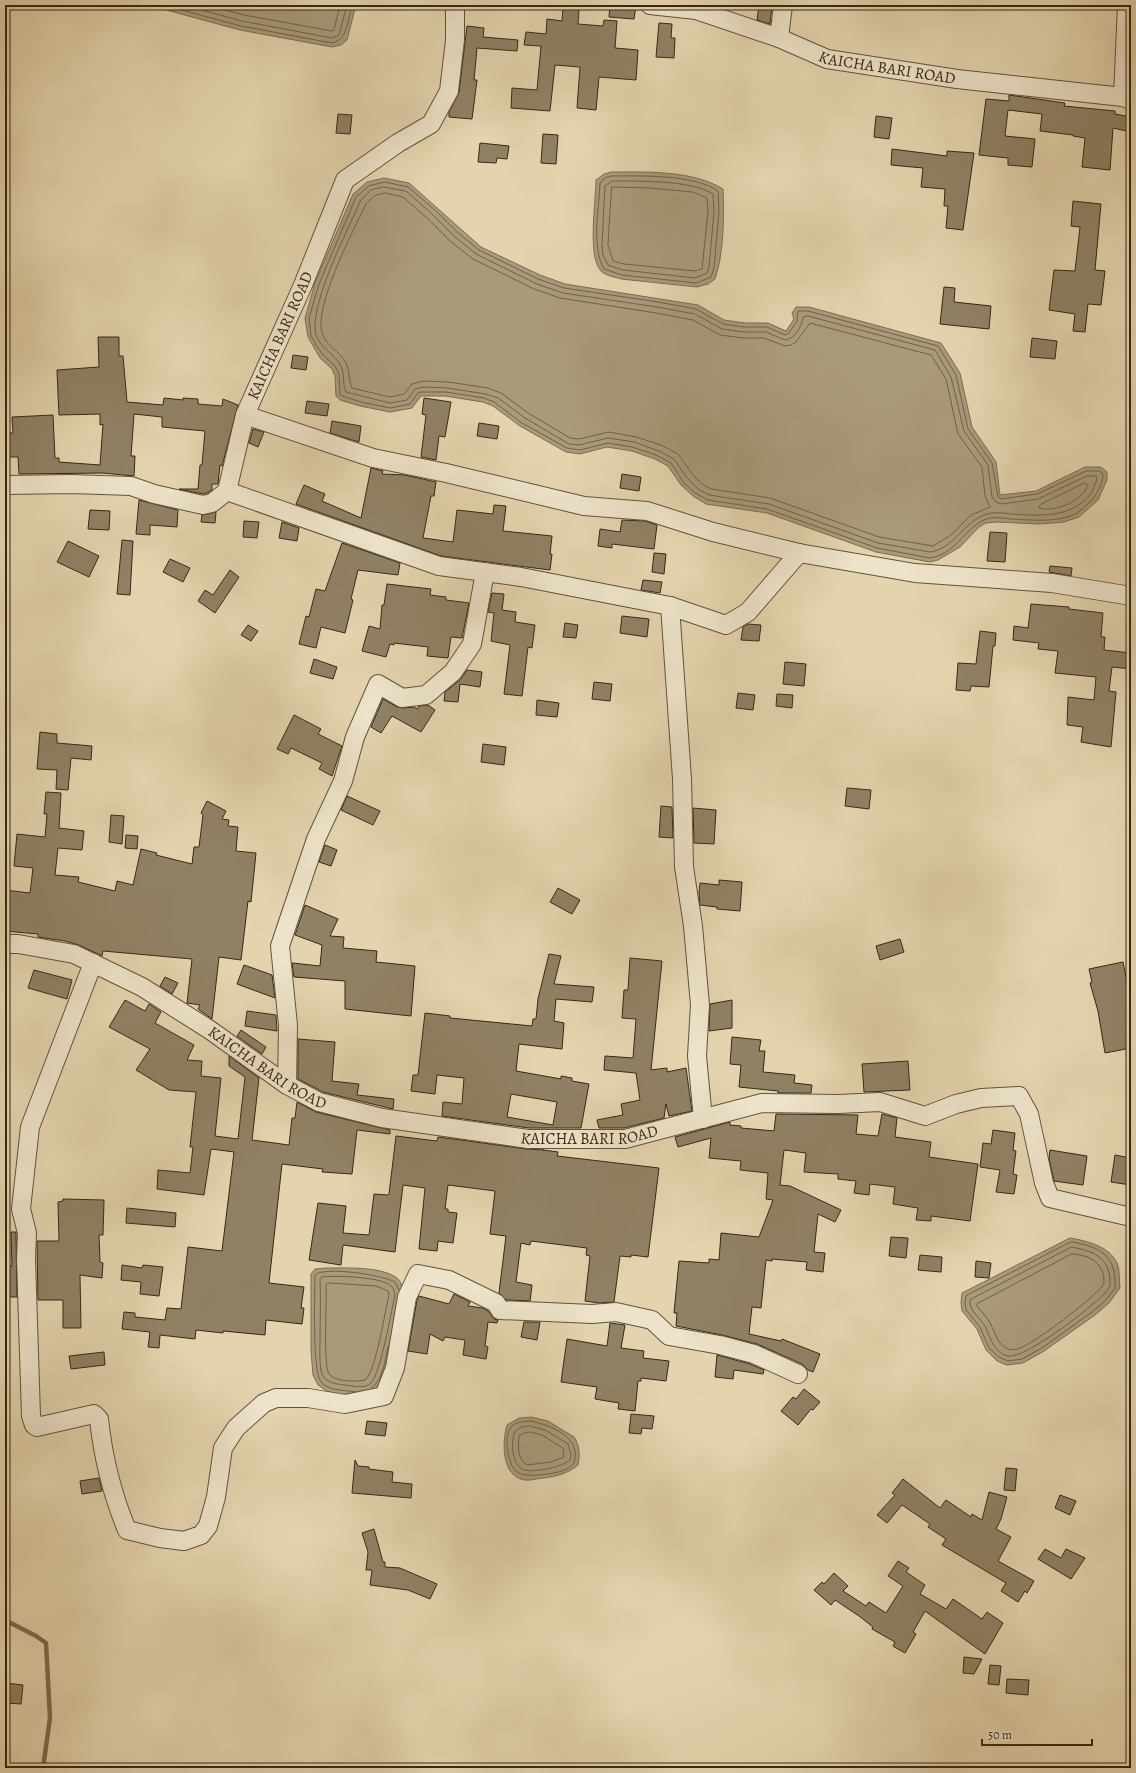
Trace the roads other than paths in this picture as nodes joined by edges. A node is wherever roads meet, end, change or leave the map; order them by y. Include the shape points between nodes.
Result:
1 (455, 5) edge
2 (650, 5) edge
3 (783, 5) edge
4 (1128, 5) edge
5 (779, 38) junction
6 (1127, 99) edge
7 (244, 414) junction
8 (5, 486) edge
9 (228, 491) junction
10 (798, 553) junction
11 (485, 572) junction
12 (1131, 596) edge
13 (670, 606) junction
14 (5, 944) edge
15 (93, 963) junction
16 (287, 1085) junction
17 (703, 1120) junction
18 (1131, 1217) edge
19 (798, 1374) dead end

1 - 7 street, KAICHA BARI ROAD via 455,40 449,91 432,124 398,143 345,180 303,285
2 - 5 street, KAICHA BARI ROAD via 696,10
3 - 5 street
4 - 6 street
5 - 6 street, KAICHA BARI ROAD via 827,59 957,79
7 - 9 street, KAICHA BARI ROAD
7 - 10 street via 372,458 584,506 647,511 713,532
8 - 9 street via 132,486 154,494 203,505 212,503
9 - 11 street via 439,566
10 - 12 street via 915,573 1052,583
10 - 13 street via 748,612 726,625
11 - 13 street
11 - 16 street via 472,644 453,672 426,695 402,698 378,684 355,737 343,781 316,839 280,946 288,1025
13 - 17 street via 682,779 684,867 693,926 700,1005 697,1056
14 - 15 street, KAICHA BARI ROAD via 74,954
15 - 16 street, KAICHA BARI ROAD via 142,987 210,1030
15 - 19 street via 30,1127 21,1209 27,1233 31,1416 37,1427 94,1414 99,1419 101,1440 115,1501 127,1530 184,1541 201,1535 208,1526 216,1497 223,1448 236,1428 264,1403 276,1398 308,1398 345,1404 384,1396 395,1368 406,1297 418,1274 449,1280 496,1303 500,1310 592,1314 616,1312 652,1320 669,1336 754,1354
16 - 17 street, KAICHA BARI ROAD via 319,1102 382,1118 528,1140 625,1139
17 - 18 street, KAICHA BARI ROAD via 762,1103 880,1102 925,1116 981,1098 1019,1096 1029,1114 1044,1183 1050,1198

